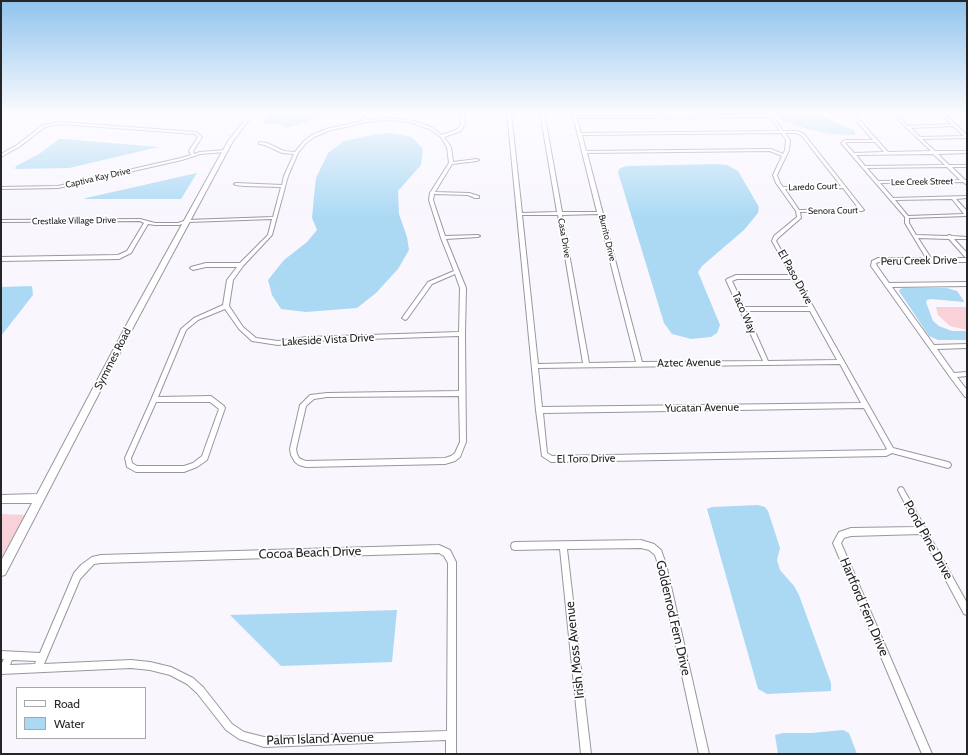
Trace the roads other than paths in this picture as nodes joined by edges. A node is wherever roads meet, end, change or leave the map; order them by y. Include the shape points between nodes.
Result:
1 (16, 147) edge
2 (194, 147) edge
3 (228, 147) edge
4 (229, 147) edge
5 (273, 147) edge
6 (301, 147) edge
7 (449, 147) edge
8 (512, 147) edge
9 (548, 147) edge
10 (584, 147) edge
11 (787, 147) edge
12 (813, 147) edge
13 (846, 147) edge
14 (882, 147) edge
15 (929, 147) edge
16 (226, 151) junction
17 (585, 152) junction
18 (933, 152) junction
19 (967, 152) edge
20 (296, 153) junction
21 (887, 153) junction
22 (852, 154) junction
23 (783, 155) junction
24 (1, 156) edge
25 (193, 156) junction
26 (477, 160) dead end
27 (451, 163) junction
28 (967, 166) edge
29 (864, 167) junction
30 (948, 167) junction
31 (878, 182) junction
32 (966, 182) edge
33 (236, 184) dead end
34 (284, 186) junction
35 (844, 186) junction
36 (1, 188) edge
37 (783, 188) junction
38 (432, 193) junction
39 (477, 197) dead end
40 (967, 197) edge
41 (891, 199) junction
42 (954, 199) junction
43 (798, 211) junction
44 (560, 213) junction
45 (600, 213) junction
46 (519, 214) junction
47 (967, 215) edge
48 (907, 217) junction
49 (275, 218) junction
50 (1, 221) edge
51 (187, 221) junction
52 (147, 222) junction
53 (478, 236) dead end
54 (916, 236) junction
55 (949, 236) junction
56 (443, 238) junction
57 (967, 238) edge
58 (967, 256) edge
59 (1, 259) edge
60 (929, 259) junction
61 (967, 260) edge
62 (241, 265) junction
63 (193, 268) dead end
64 (456, 272) junction
65 (794, 277) junction
66 (967, 284) edge
67 (888, 285) junction
68 (226, 306) junction
69 (743, 309) junction
70 (812, 309) junction
71 (405, 318) dead end
72 (462, 334) junction
73 (967, 346) edge
74 (932, 347) junction
75 (766, 362) junction
76 (842, 362) junction
77 (639, 364) junction
78 (586, 365) junction
79 (535, 366) junction
80 (967, 374) edge
81 (952, 375) junction
82 (462, 393) junction
83 (967, 395) edge
84 (154, 400) junction
85 (866, 405) junction
86 (539, 410) junction
87 (890, 450) junction
88 (948, 465) dead end
89 (902, 490) dead end
90 (40, 498) junction
91 (1, 499) edge
92 (923, 530) junction
93 (563, 545) junction
94 (515, 546) dead end
95 (1, 571) edge
96 (967, 610) edge
97 (5, 655) edge
98 (42, 657) junction
99 (37, 669) junction
100 (2, 670) edge
101 (451, 735) junction
102 (451, 754) edge
103 (586, 754) edge
104 (704, 754) edge
105 (927, 754) edge

1 - 24 street
2 - 25 street
3 - 16 street, Symmes Road
4 - 16 street, Symmes Road
5 - 20 street via 283,152
6 - 20 street
7 - 27 street
8 - 46 street, El Toro Drive
9 - 44 street, Casa Drive
10 - 17 street, Burrito Drive
11 - 23 street
12 - 35 street
13 - 22 street
14 - 21 street
15 - 18 street
16 - 25 street, Captiva Kay Drive
16 - 51 street, Symmes Road
17 - 23 street via 771,150
17 - 45 street, Burrito Drive
18 - 19 street
18 - 21 street
18 - 30 street
20 - 34 street
21 - 22 street
22 - 29 street
23 - 37 street via 775,175
25 - 36 street, Captiva Kay Drive via 58,187
26 - 27 street
27 - 38 street
28 - 30 street
29 - 30 street
29 - 31 street
30 - 32 street
31 - 32 street, Lee Creek Street
31 - 41 street
33 - 34 street
34 - 49 street
35 - 37 street, Laredo Court
35 - 43 street, Senora Court via 862,210
37 - 43 street
38 - 39 street via 469,194
38 - 56 street via 431,200
40 - 42 street
41 - 42 street
41 - 48 street
42 - 47 street
43 - 65 street, El Paso Drive via 799,216 774,241
44 - 45 street
44 - 46 street
44 - 78 street, Casa Drive
45 - 77 street, Burrito Drive
46 - 79 street, El Toro Drive
47 - 48 street
48 - 54 street via 907,223
49 - 51 street, Crestlake Village Drive
49 - 62 street via 270,235
50 - 52 street, Crestlake Village Drive
51 - 52 street, Crestlake Village Drive via 179,224
51 - 90 street, Symmes Road
52 - 59 street via 128,252 119,257
53 - 56 street
54 - 55 street
54 - 60 street
55 - 57 street
55 - 58 street
56 - 64 street
60 - 61 street, Peru Creek Drive
60 - 67 street, Peru Creek Drive via 874,262 874,266
62 - 63 street via 206,265
62 - 68 street via 230,280
64 - 71 street via 430,282
64 - 72 street via 463,288
65 - 69 street, Taco Way via 736,277 729,280
65 - 70 street, El Paso Drive
66 - 67 street
67 - 74 street
68 - 72 street, Lakeside Vista Drive via 241,328 254,340 278,343 307,339
68 - 84 street via 196,318 184,330
69 - 70 street
69 - 75 street, Taco Way
70 - 76 street, El Paso Drive
72 - 82 street
73 - 74 street
74 - 81 street
75 - 76 street, Aztec Avenue
75 - 77 street, Aztec Avenue
76 - 85 street, El Paso Drive
77 - 78 street, Aztec Avenue
78 - 79 street, Aztec Avenue
79 - 86 street, El Toro Drive
80 - 81 street
81 - 83 street
82 - 82 street via 312,397 303,405 293,449 294,455 297,460 306,464 445,461 454,458 458,455 463,442
84 - 84 street via 128,458 129,465 136,469 184,469 205,458 222,408 211,399
85 - 86 street, Yucatan Avenue
85 - 87 street, El Paso Drive
86 - 87 street, El Toro Drive via 544,454 551,459 886,453
87 - 88 street, El Toro Drive
89 - 92 street, Pond Pine Drive
90 - 91 street
90 - 95 street, Symmes Road
92 - 96 street, Pond Pine Drive
92 - 105 street, Hartford Fern Drive via 851,532 842,535 837,543
93 - 94 street, Goldenrod Fern Drive
93 - 103 street, Irish Moss Avenue
93 - 104 street, Goldenrod Fern Drive via 641,544 651,547 658,553
97 - 98 street
97 - 100 street
98 - 99 street, Cocoa Beach Drive
98 - 101 street, Cocoa Beach Drive via 77,576 92,562 109,559 439,550 447,553 452,562
99 - 100 street, Palm Island Avenue
99 - 101 street, Palm Island Avenue via 131,664 171,671 190,681 200,690 229,727 242,736 264,742
101 - 102 street, Cocoa Beach Drive

